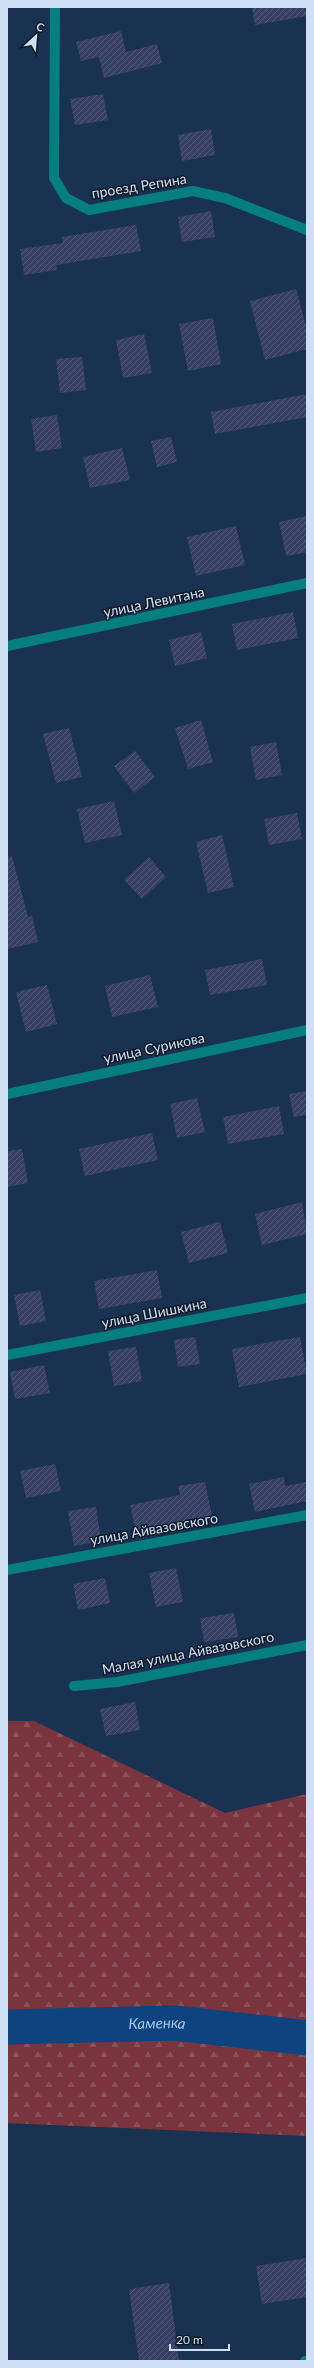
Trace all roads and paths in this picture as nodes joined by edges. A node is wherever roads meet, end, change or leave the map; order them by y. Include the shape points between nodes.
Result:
1 (55, 7) edge
2 (307, 230) edge
3 (307, 583) edge
4 (7, 646) edge
5 (307, 1030) edge
6 (7, 1094) edge
7 (307, 1298) edge
8 (7, 1355) edge
9 (307, 1515) edge
10 (7, 1570) edge
11 (307, 1645) edge
12 (74, 1686) dead end

1 - 2 street, проезд Репина via 54,178 66,198 89,210 193,191 225,198
3 - 4 street, улица Левитана
5 - 6 street, улица Сурикова
7 - 8 street, улица Шишкина
9 - 10 street, улица Айвазовского
11 - 12 street, Малая улица Айвазовского via 117,1682

